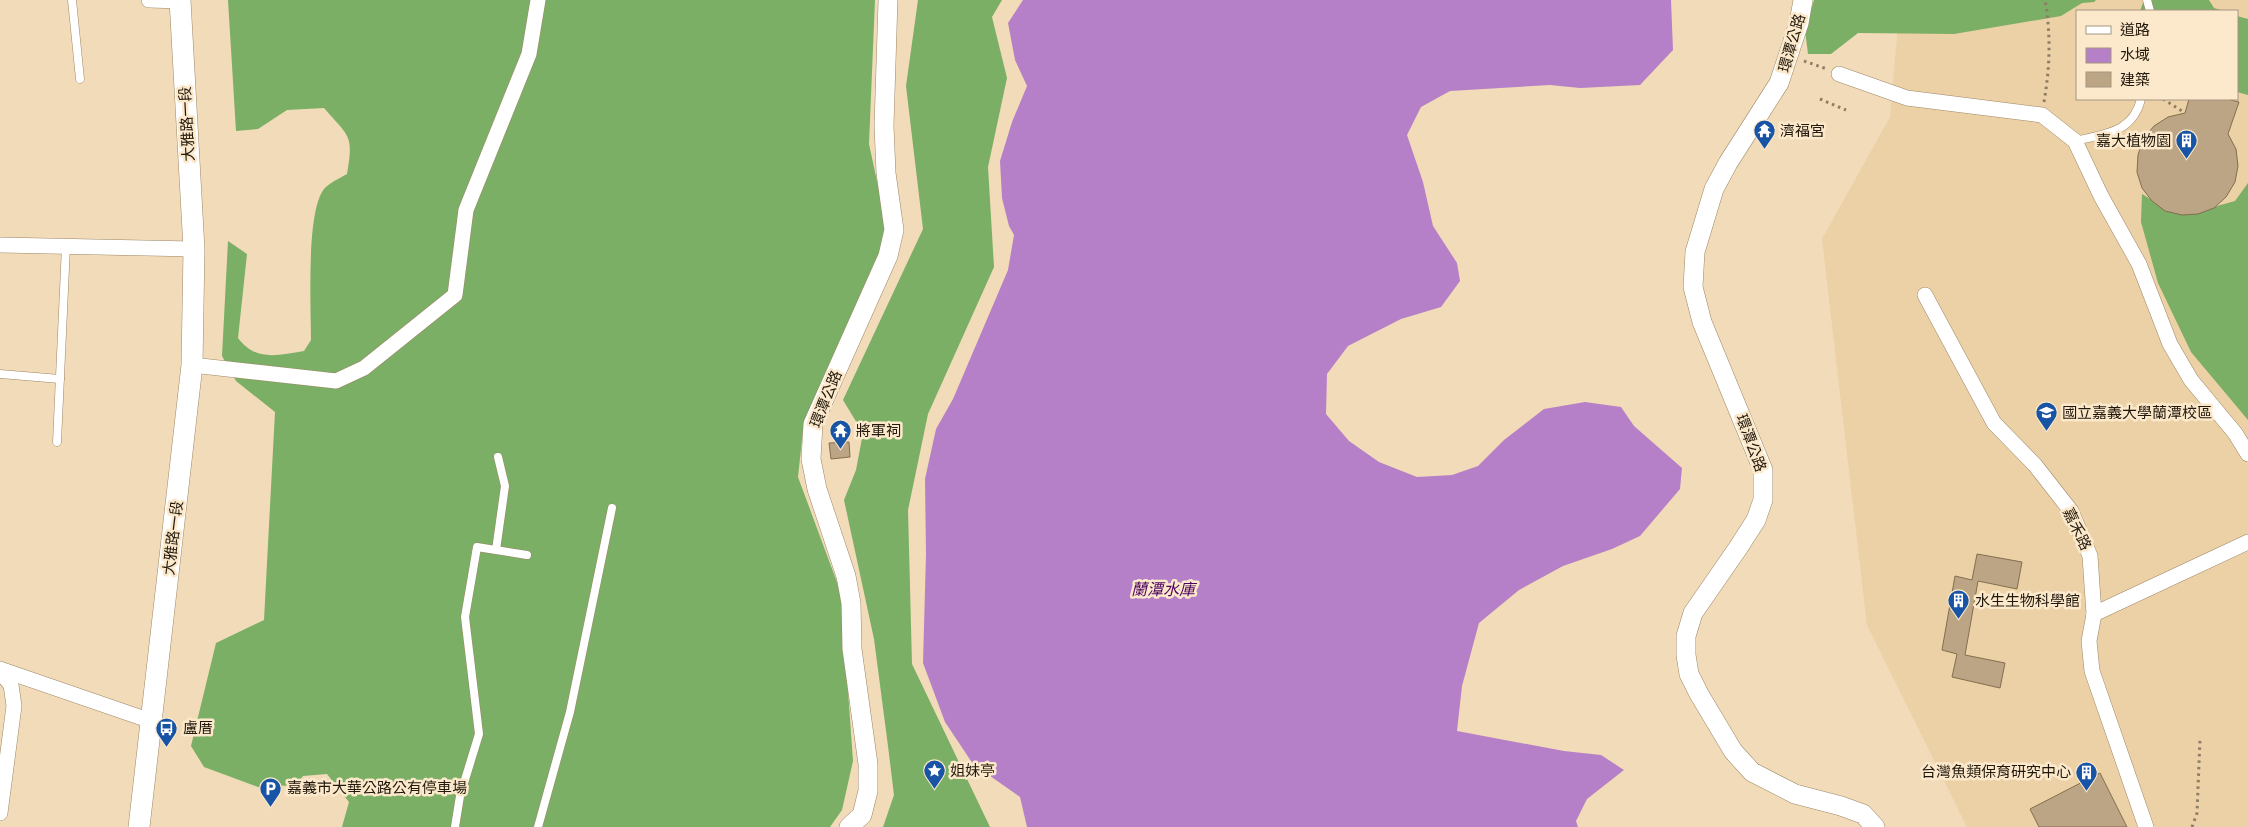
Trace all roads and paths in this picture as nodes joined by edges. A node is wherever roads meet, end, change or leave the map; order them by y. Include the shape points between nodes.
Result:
1 (72, 0) edge
2 (149, 0) edge
3 (538, 0) edge
4 (888, 0) edge
5 (1803, 0) edge
6 (2045, 0) edge
7 (180, 1) edge
8 (1790, 56) junction
9 (1839, 74) joint
10 (80, 79) dead end
11 (1820, 99) dead end
12 (2141, 100) edge
13 (2165, 100) edge
14 (1846, 110) dead end
15 (2185, 113) dead end
16 (2042, 115) junction
17 (2075, 141) junction
18 (0, 245) edge
19 (66, 246) junction
20 (194, 249) junction
21 (1925, 295) dead end
22 (192, 364) junction
23 (0, 374) edge
24 (60, 379) junction
25 (57, 442) dead end
26 (2248, 454) edge
27 (498, 457) dead end
28 (612, 508) dead end
29 (2248, 542) edge
30 (496, 550) junction
31 (527, 555) dead end
32 (2094, 614) junction
33 (0, 670) edge
34 (151, 721) junction
35 (2200, 739) dead end
36 (0, 813) edge
37 (139, 827) edge
38 (455, 827) edge
39 (538, 827) edge
40 (849, 827) edge
41 (1876, 827) edge
42 (2146, 827) edge
43 (2192, 827) edge

1 - 10 lane
2 - 7 street
3 - 22 street via 529,54 466,210 455,295 364,368 336,381
4 - 40 street, 環潭公路 via 884,126 886,173 894,230 888,256 813,424 811,458 817,488 846,576 851,603 852,649 868,764 868,791 862,815
5 - 8 street, 環潭公路
6 - 16 path via 2050,66
7 - 20 main road, 大雅路一段
8 - 9 path
8 - 41 street, 環潭公路 via 1779,83 1714,189 1695,252 1693,287 1702,322 1763,470 1763,500 1756,520 1692,612 1686,636 1686,655 1689,674 1699,694 1733,751 1752,772 1795,794 1863,814
9 - 16 street via 1907,98
11 - 14 path
12 - 17 lane via 2139,108 2120,130
13 - 15 path
16 - 17 street
17 - 26 street via 2101,196 2140,264 2170,344 2191,380 2235,433
18 - 19 street
19 - 20 street
19 - 24 lane
20 - 22 main road, 大雅路一段
21 - 32 street, 嘉禾路 via 1994,423 2035,465 2071,511 2090,556
22 - 34 main road, 大雅路一段
23 - 24 lane
24 - 25 lane
27 - 30 lane via 505,486
28 - 39 lane via 570,712
29 - 32 street
30 - 31 lane
30 - 38 lane via 477,547 465,617 479,734 460,796
32 - 42 street, 嘉禾路 via 2089,641 2092,672
33 - 34 street
33 - 36 street via 11,685 14,706
34 - 37 main road, 大雅路一段
35 - 43 path via 2197,813

